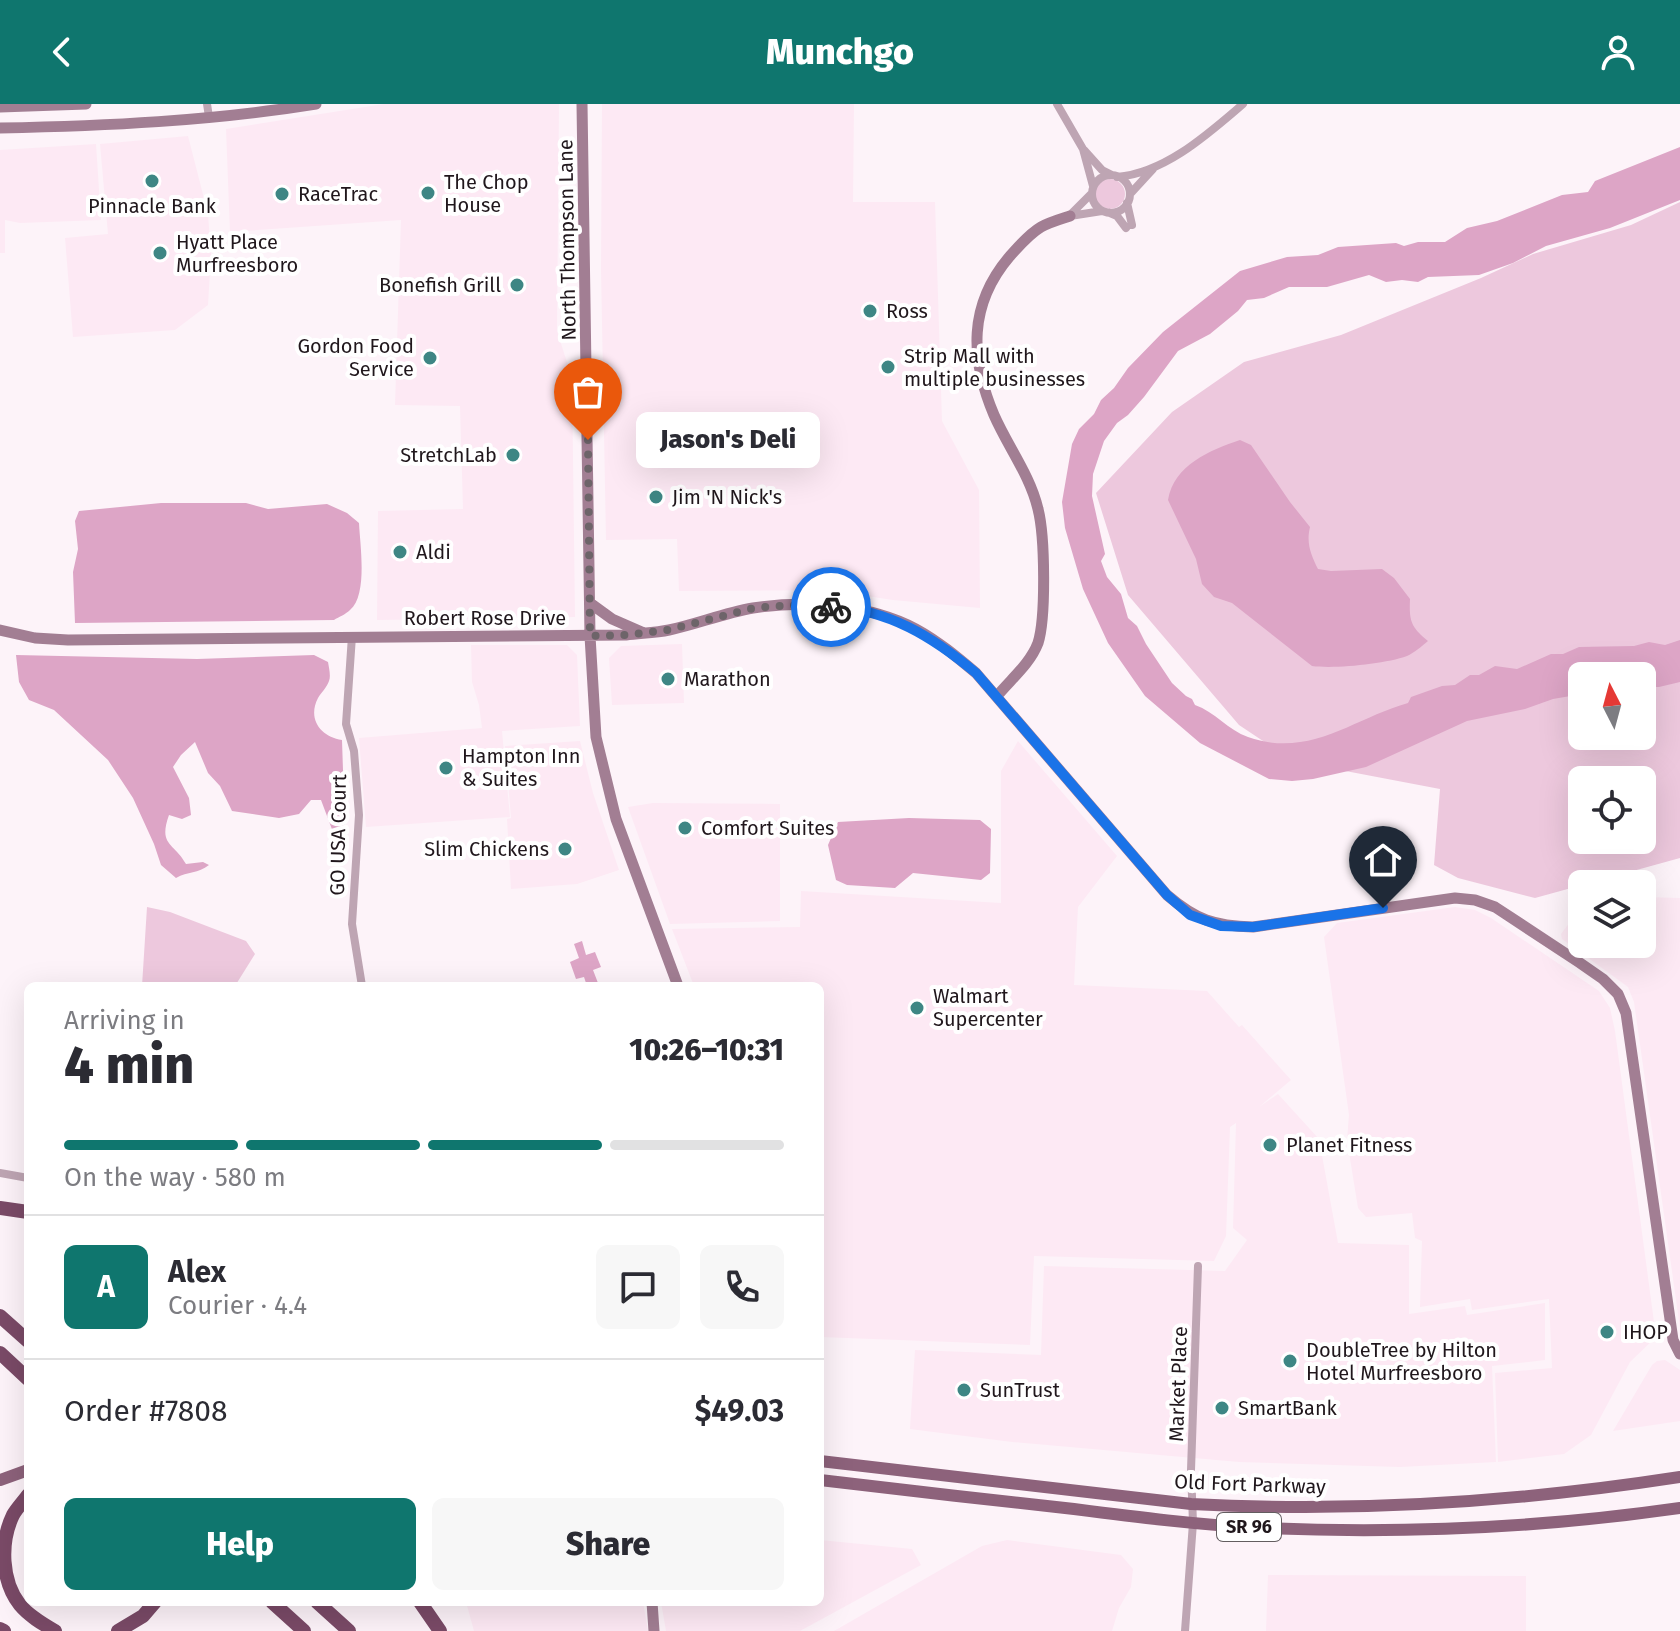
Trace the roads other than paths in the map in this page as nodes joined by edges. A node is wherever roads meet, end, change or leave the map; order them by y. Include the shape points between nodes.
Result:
1 (86, 104) edge
2 (207, 104) edge
3 (316, 104) edge
4 (582, 104) edge
5 (1057, 104) edge
6 (1243, 104) edge
7 (0, 107) edge
8 (209, 117) junction
9 (0, 128) edge
10 (1083, 149) junction
11 (1153, 168) junction
12 (1115, 176) junction
13 (1093, 190) junction
14 (1128, 200) junction
15 (1106, 212) junction
16 (1070, 216) junction
17 (590, 603) junction
18 (0, 630) edge
19 (645, 633) junction
20 (352, 636) junction
21 (590, 636) junction
22 (997, 696) junction
23 (361, 982) edge
24 (677, 982) edge
25 (0, 1173) edge
26 (24, 1177) edge
27 (0, 1208) edge
28 (24, 1211) edge
29 (1198, 1266) dead end
30 (0, 1316) edge
31 (24, 1337) edge
32 (1676, 1342) edge
33 (0, 1353) edge
34 (1680, 1354) edge
35 (24, 1375) edge
36 (824, 1461) edge
37 (24, 1471) edge
38 (1680, 1477) edge
39 (0, 1480) edge
40 (824, 1480) edge
41 (24, 1500) edge
42 (1191, 1504) junction
43 (1680, 1508) edge
44 (1193, 1523) junction
45 (152, 1606) edge
46 (276, 1606) edge
47 (321, 1606) edge
48 (423, 1606) edge
49 (652, 1606) edge
50 (55, 1631) edge
51 (118, 1631) edge
52 (304, 1631) edge
53 (349, 1631) edge
54 (440, 1631) edge
55 (654, 1631) edge
56 (1185, 1631) edge

1 - 7 street
2 - 8 street
3 - 8 street
4 - 17 street, North Thompson Lane
5 - 10 street
6 - 11 street
8 - 9 street
10 - 12 street
10 - 13 street
11 - 12 street
11 - 14 street
12 - 13 street via 1101,177
12 - 14 street via 1127,184
13 - 15 street via 1093,202
13 - 16 street
14 - 15 street via 1119,211
14 - 15 street via 1129,226
15 - 16 street
16 - 22 street via 1041,227 1007,260 983,300 977,331 986,392 1028,480 1042,537 1039,640
17 - 19 street
17 - 21 street, North Thompson Lane
18 - 20 street, Robert Rose Drive via 68,640
19 - 21 street, Robert Rose Drive
19 - 22 street, Robert Rose Drive via 754,608 839,607 913,627 976,673
20 - 21 street, Robert Rose Drive
20 - 23 street, GO USA Court via 346,724 354,751 359,815 352,924
21 - 24 street, North Thompson Lane via 596,737 604,776
22 - 32 street, Robert Rose Drive via 1167,895 1190,915 1221,926 1253,927 1455,898 1475,900 1495,907 1603,979 1618,994 1626,1013
25 - 26 street
27 - 28 highway
29 - 42 street, Market Place
30 - 31 highway
32 - 34 street, Robert Rose Drive
33 - 35 highway
36 - 42 main road, Old Fort Parkway / SR 96
37 - 39 main road
38 - 42 main road, Old Fort Parkway / SR 96 via 1427,1505
40 - 44 main road, Old Fort Parkway / SR 96
41 - 50 highway via 7,1530 5,1569 21,1606
42 - 44 street, Market Place
43 - 44 main road, Old Fort Parkway / SR 96 via 1603,1519 1422,1530
44 - 56 street, Market Place
45 - 51 highway
46 - 52 highway
47 - 53 highway
48 - 54 highway
49 - 55 street

